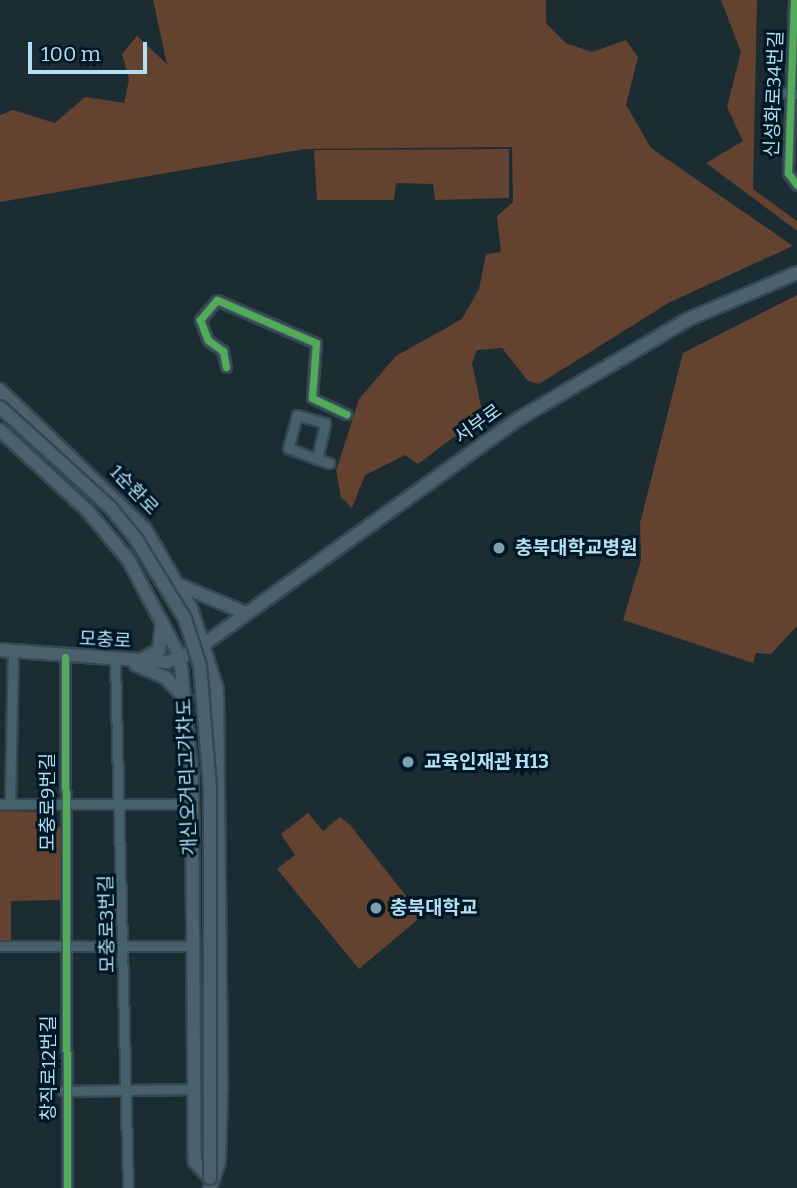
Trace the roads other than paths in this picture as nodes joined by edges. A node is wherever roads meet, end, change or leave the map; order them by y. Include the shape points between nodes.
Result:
1 (794, 0) edge
2 (769, 91) dead end
3 (793, 94) edge
4 (797, 185) edge
5 (797, 273) edge
6 (226, 368) dead end
7 (0, 390) edge
8 (0, 407) edge
9 (345, 414) dead end
10 (0, 430) edge
11 (317, 459) junction
12 (329, 463) dead end
13 (178, 585) junction
14 (246, 612) junction
15 (161, 615) junction
16 (203, 644) junction
17 (7, 651) edge
18 (65, 657) junction
19 (180, 657) junction
20 (115, 660) junction
21 (138, 661) junction
22 (187, 701) junction
23 (0, 737) edge
24 (10, 737) junction
25 (5, 804) edge
26 (192, 804) junction
27 (64, 805) junction
28 (122, 807) junction
29 (0, 946) edge
30 (125, 946) junction
31 (191, 946) junction
32 (65, 947) junction
33 (128, 1089) junction
34 (193, 1090) junction
35 (63, 1091) junction
36 (210, 1183) edge
37 (67, 1188) edge
38 (128, 1188) edge

1 - 3 street, 신성화로34번길
2 - 3 street
3 - 4 street, 신성화로34번길 via 788,173
5 - 14 main road, 서부로 via 689,319 520,418
6 - 9 street via 223,351 208,340 200,320 217,300 316,343 312,398
7 - 13 main road, 1순환로 via 145,528
8 - 36 main road, 개신오거리고가차도, bridge via 110,507 136,539 186,619 200,666 210,787
10 - 15 main road via 87,509 128,559
11 - 11 street via 288,448 298,415 325,424
11 - 12 street
13 - 14 main road
13 - 16 main road, 1순환로
14 - 16 main road, 서부로
15 - 19 main road
15 - 21 main road via 159,650
16 - 19 main road, 모충로
16 - 36 main road, 1순환로 via 217,689 223,837 219,1162
17 - 18 main road, 모충로
17 - 24 street
18 - 20 main road, 모충로
18 - 27 street, 모충로9번길
19 - 21 main road, 모충로
19 - 22 main road
20 - 21 main road, 모충로
20 - 22 main road via 166,678
20 - 28 street, 모충로3번길
22 - 26 main road
23 - 24 street
24 - 25 street
25 - 27 street
26 - 28 street
26 - 31 main road
27 - 28 street
27 - 32 street, 모충로9번길
28 - 30 street, 모충로3번길
29 - 32 street
30 - 31 street
30 - 32 street
30 - 33 street, 모충로3번길
31 - 34 main road
32 - 35 street, 창직로12번길
33 - 34 street
33 - 35 street
33 - 38 street, 모충로3번길
34 - 36 main road via 195,1162
35 - 37 street, 창직로12번길

